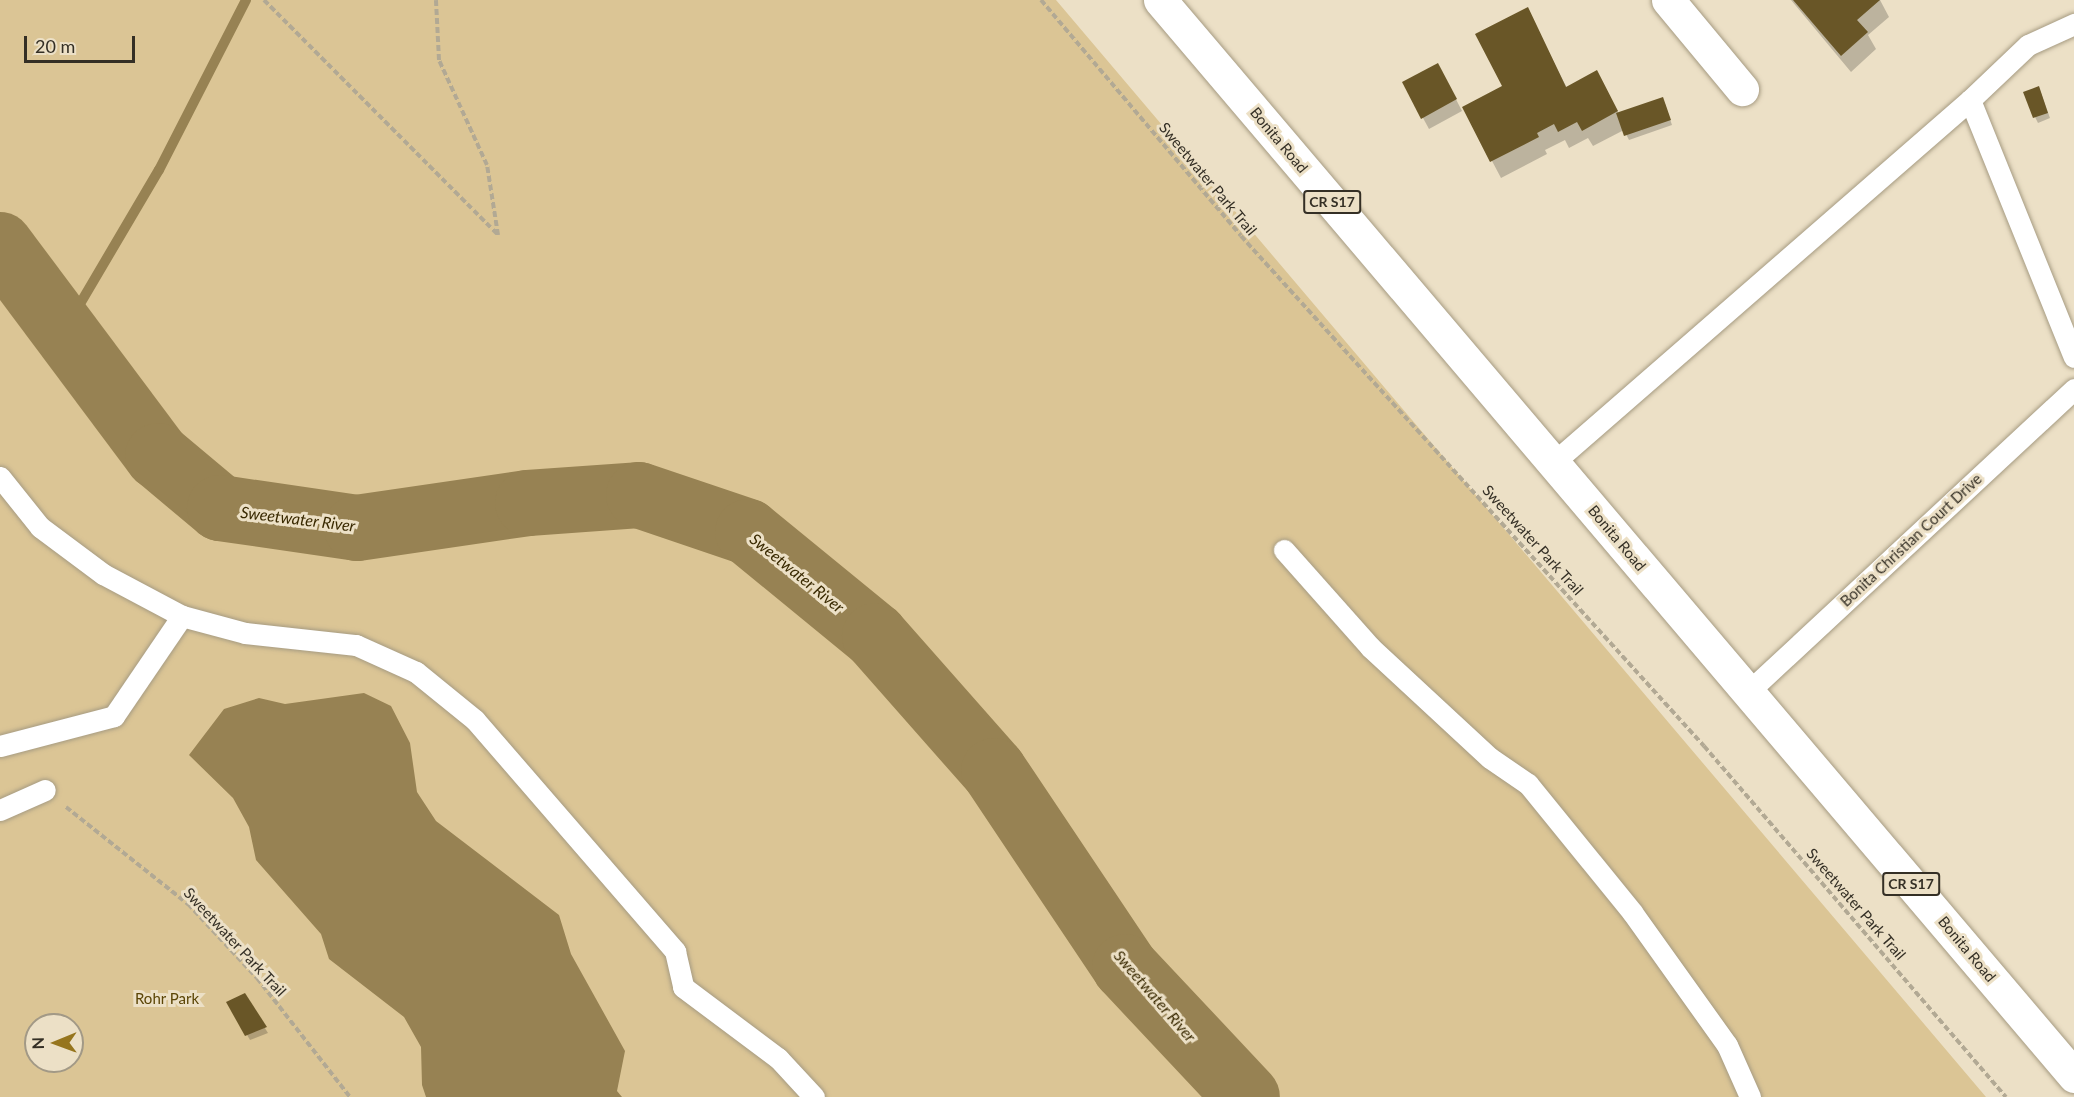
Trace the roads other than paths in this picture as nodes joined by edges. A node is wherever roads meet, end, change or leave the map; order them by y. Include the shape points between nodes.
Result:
1 (1160, 0) edge
2 (1668, 0) edge
3 (2074, 24) edge
4 (1742, 89) dead end
5 (1970, 100) junction
6 (2074, 357) edge
7 (2074, 389) edge
8 (1553, 463) junction
9 (0, 477) edge
10 (1284, 550) dead end
11 (182, 616) junction
12 (1748, 692) junction
13 (0, 746) edge
14 (45, 790) road end
15 (0, 810) edge
16 (2071, 1066) edge
17 (814, 1097) edge
18 (1750, 1097) edge

1 - 8 main road, Bonita Road / CR S17
2 - 4 main road
3 - 5 lane via 2028,45
5 - 6 lane
5 - 8 lane
7 - 12 lane, Bonita Christian Court Drive
8 - 12 main road, Bonita Road / CR S17
9 - 11 lane via 40,526 58,540 103,574
10 - 18 lane via 1370,647 1490,758 1528,784 1632,912 1707,1016 1727,1045
11 - 13 lane via 114,716
11 - 17 lane via 245,633 356,645 416,672 475,720 675,951 683,987 778,1058
12 - 16 main road, Bonita Road / CR S17
14 - 15 lane

